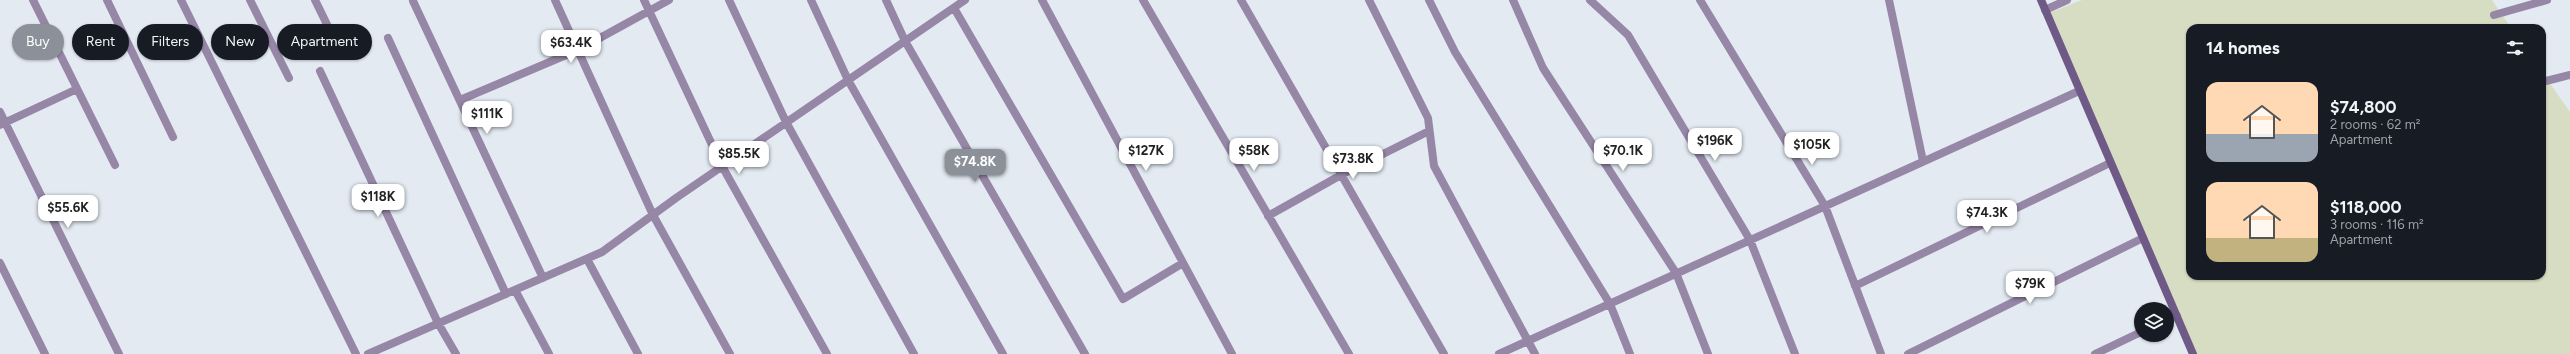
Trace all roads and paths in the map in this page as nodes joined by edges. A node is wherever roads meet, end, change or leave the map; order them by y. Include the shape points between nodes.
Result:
1 (33, 0) edge
2 (107, 0) edge
3 (181, 0) edge
4 (250, 0) edge
5 (316, 0) edge
6 (555, 0) edge
7 (644, 0) edge
8 (669, 0) edge
9 (729, 0) edge
10 (811, 0) edge
11 (886, 0) edge
12 (965, 0) edge
13 (1042, 0) edge
14 (1143, 0) edge
15 (1241, 0) edge
16 (1369, 0) edge
17 (1429, 0) edge
18 (1513, 0) edge
19 (1590, 0) edge
20 (1597, 0) edge
21 (1700, 0) edge
22 (1889, 0) edge
23 (2041, 0) edge
24 (2067, 0) edge
25 (2547, 0) edge
26 (413, 1) dead end
27 (954, 8) junction
28 (1600, 9) junction
29 (2046, 10) junction
30 (649, 11) junction
31 (2494, 15) dead end
32 (327, 24) edge
33 (388, 38) dead end
34 (905, 41) junction
35 (578, 50) junction
36 (320, 71) dead end
37 (2570, 75) edge
38 (289, 78) dead end
39 (848, 80) junction
40 (2546, 81) dead end
41 (77, 89) junction
42 (2079, 91) junction
43 (460, 100) junction
44 (0, 112) edge
45 (786, 122) junction
46 (3, 124) edge
47 (1430, 131) junction
48 (173, 137) dead end
49 (1923, 161) junction
50 (2110, 163) junction
51 (115, 165) dead end
52 (722, 166) junction
53 (1341, 175) junction
54 (1825, 206) junction
55 (653, 214) junction
56 (1268, 216) junction
57 (2143, 238) junction
58 (1750, 240) junction
59 (587, 259) junction
60 (0, 263) edge
61 (1183, 263) junction
62 (1676, 273) junction
63 (543, 278) junction
64 (1855, 286) junction
65 (515, 290) junction
66 (506, 294) junction
67 (1610, 304) junction
68 (2177, 316) junction
69 (2174, 317) edge
70 (438, 323) junction
71 (2134, 335) edge
72 (1529, 340) junction
73 (372, 353) edge
74 (44, 354) edge
75 (118, 354) edge
76 (356, 354) edge
77 (456, 354) edge
78 (549, 354) edge
79 (638, 354) edge
80 (730, 354) edge
81 (827, 354) edge
82 (914, 354) edge
83 (1003, 354) edge
84 (1085, 354) edge
85 (1232, 354) edge
86 (1348, 354) edge
87 (1444, 354) edge
88 (1499, 354) edge
89 (1535, 354) edge
90 (1630, 354) edge
91 (1708, 354) edge
92 (1795, 354) edge
93 (1881, 354) edge
94 (1908, 354) edge
95 (2094, 354) edge
96 (2193, 354) edge

1 - 41 street
2 - 48 street
3 - 76 street
4 - 38 street
5 - 32 street
6 - 35 street
7 - 30 street
8 - 30 street
9 - 45 street
10 - 39 street
11 - 34 street
12 - 27 street
13 - 61 street
14 - 56 street
15 - 53 street
16 - 47 street via 1428,118
17 - 67 street via 1455,52
18 - 62 street via 1543,68
19 - 28 street
20 - 28 street
21 - 54 street
22 - 49 street
23 - 29 street
24 - 29 street
25 - 31 street
26 - 43 street
27 - 34 street
27 - 61 street via 1123,299
28 - 58 street via 1628,35
29 - 42 street
30 - 35 street
30 - 52 street
33 - 66 street
34 - 39 street
34 - 84 street
35 - 43 street
35 - 55 street
36 - 70 street
37 - 40 street
39 - 45 street
39 - 83 street
41 - 46 street
41 - 51 street
42 - 49 street
42 - 50 street
43 - 63 street
44 - 46 street
45 - 52 street
45 - 82 street
46 - 75 street
47 - 53 street
47 - 72 street via 1434,166
49 - 54 street
50 - 57 street
50 - 64 street
52 - 55 street
52 - 81 street
53 - 56 street
53 - 87 street
54 - 58 street
54 - 64 street
55 - 59 street via 602,252
55 - 80 street
56 - 86 street
57 - 68 street
57 - 94 street
58 - 62 street
58 - 92 street
59 - 63 street
59 - 79 street
60 - 74 street
61 - 85 street
62 - 67 street
62 - 91 street
63 - 65 street
64 - 93 street
65 - 66 street
65 - 78 street
66 - 70 street
67 - 72 street
67 - 90 street
68 - 69 street
68 - 96 street
70 - 73 street
70 - 77 street
71 - 95 street
72 - 88 street
72 - 89 street

